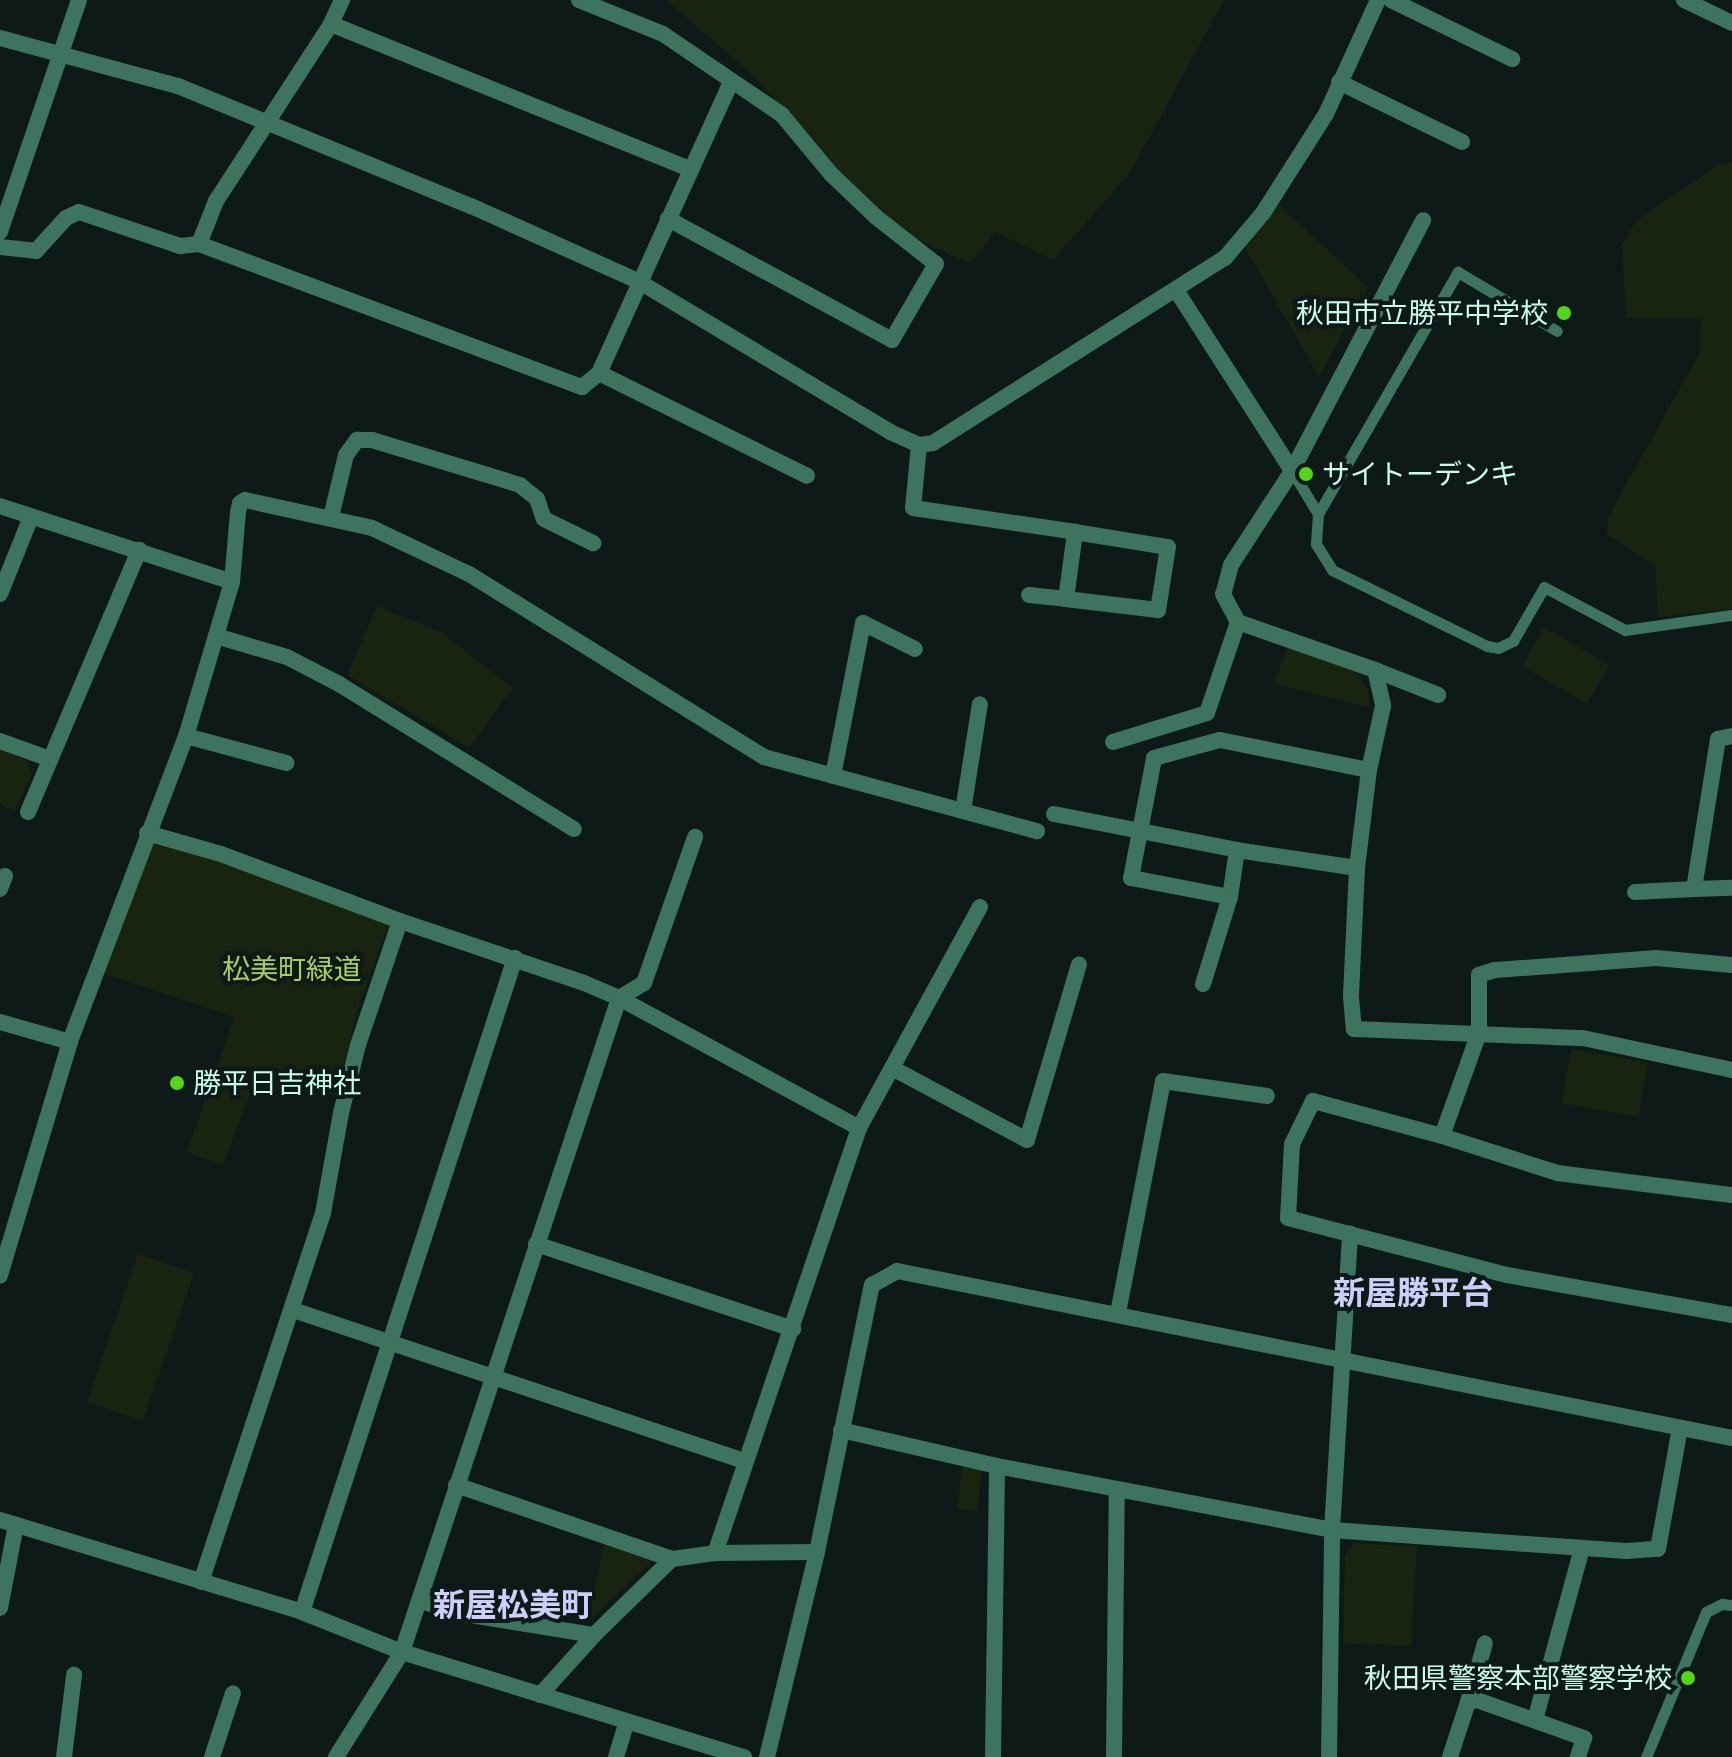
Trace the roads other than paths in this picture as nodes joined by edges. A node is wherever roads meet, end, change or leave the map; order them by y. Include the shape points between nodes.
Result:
1 (79, 0) edge
2 (342, 0) edge
3 (579, 0) edge
4 (1378, 0) edge
5 (1391, 0) edge
6 (1684, 0) edge
7 (1732, 23) edge
8 (331, 24) junction
9 (0, 38) edge
10 (58, 54) junction
11 (1512, 59) dead end
12 (731, 82) junction
13 (1339, 82) junction
14 (268, 121) junction
15 (1462, 142) dead end
16 (689, 169) junction
17 (668, 219) junction
18 (1423, 220) dead end
19 (0, 232) edge
20 (199, 244) junction
21 (0, 247) edge
22 (638, 281) junction
23 (1176, 290) junction
24 (1557, 331) dead end
25 (599, 373) junction
26 (919, 445) junction
27 (1292, 471) junction
28 (807, 476) dead end
29 (0, 506) edge
30 (1318, 514) junction
31 (31, 517) junction
32 (331, 517) junction
33 (1075, 532) junction
34 (593, 543) dead end
35 (139, 550) junction
36 (232, 582) junction
37 (0, 594) edge
38 (1029, 595) dead end
39 (1066, 599) junction
40 (1732, 615) edge
41 (1238, 622) junction
42 (216, 636) junction
43 (915, 649) dead end
44 (1375, 670) junction
45 (1438, 695) dead end
46 (980, 704) dead end
47 (186, 736) junction
48 (1732, 736) edge
49 (0, 741) edge
50 (1113, 742) dead end
51 (50, 759) junction
52 (286, 763) dead end
53 (1369, 770) junction
54 (833, 776) junction
55 (963, 811) junction
56 (28, 812) dead end
57 (1054, 814) dead end
58 (574, 829) dead end
59 (1037, 831) dead end
60 (1139, 831) junction
61 (147, 833) junction
62 (695, 837) dead end
63 (1237, 850) junction
64 (1357, 868) junction
65 (1732, 888) edge
66 (1694, 889) junction
67 (1635, 892) dead end
68 (1230, 897) junction
69 (980, 907) dead end
70 (400, 921) junction
71 (515, 958) junction
72 (1079, 965) dead end
73 (1732, 965) edge
74 (1203, 984) dead end
75 (619, 998) junction
76 (0, 1022) edge
77 (1479, 1033) junction
78 (70, 1042) junction
79 (892, 1068) junction
80 (1732, 1070) edge
81 (1267, 1096) dead end
82 (859, 1128) junction
83 (1442, 1136) junction
84 (1732, 1195) edge
85 (1350, 1234) junction
86 (536, 1244) junction
87 (0, 1276) edge
88 (293, 1310) junction
89 (1118, 1313) junction
90 (1732, 1315) edge
91 (793, 1329) junction
92 (391, 1343) junction
93 (1341, 1359) junction
94 (493, 1376) junction
95 (1680, 1428) junction
96 (841, 1430) junction
97 (1732, 1438) edge
98 (745, 1461) junction
99 (997, 1466) junction
100 (456, 1485) junction
101 (1117, 1490) junction
102 (8, 1522) edge
103 (1332, 1530) junction
104 (1582, 1548) junction
105 (817, 1552) junction
106 (715, 1553) junction
107 (672, 1559) junction
108 (201, 1582) junction
109 (421, 1601) junction
110 (1732, 1605) edge
111 (0, 1608) edge
112 (302, 1612) junction
113 (594, 1635) junction
114 (1485, 1643) dead end
115 (402, 1652) junction
116 (74, 1675) dead end
117 (233, 1693) dead end
118 (540, 1695) junction
119 (1468, 1702) junction
120 (1535, 1720) junction
121 (627, 1722) junction
122 (64, 1757) edge
123 (212, 1757) edge
124 (336, 1757) edge
125 (616, 1757) edge
126 (744, 1757) edge
127 (767, 1757) edge
128 (993, 1757) edge
129 (1114, 1757) edge
130 (1329, 1757) edge
131 (1450, 1757) edge
132 (1578, 1757) edge
133 (1646, 1757) edge

1 - 10 street
2 - 8 street
3 - 12 street via 663,34
4 - 13 street
5 - 11 street
6 - 7 street
8 - 14 street
8 - 16 street
9 - 10 street
10 - 14 street via 178,86
10 - 19 street
12 - 16 street
12 - 17 street via 782,115 831,174 936,264 892,340
13 - 15 street
13 - 23 street via 1326,114 1263,213 1225,258
14 - 20 street via 216,201
14 - 22 street
16 - 17 street
17 - 22 street
18 - 27 street
20 - 21 street via 180,246 79,212 66,218 36,251
20 - 25 street via 582,387
22 - 25 street
22 - 26 street
23 - 26 street via 933,443
23 - 27 street
24 - 30 lane via 1458,272
25 - 28 street
26 - 33 street via 913,508
27 - 30 lane
27 - 41 street via 1231,565 1223,594
29 - 31 street
30 - 40 lane via 1316,544 1332,570 1487,646 1498,648 1513,641 1544,587 1625,630
31 - 35 street
31 - 37 street
32 - 34 street via 346,455 357,440 372,440 520,485 537,499 544,519
32 - 36 street via 240,503
32 - 54 street via 372,528 469,574 764,757
33 - 39 street
33 - 39 street via 1168,547 1158,610
35 - 36 street
35 - 51 street
36 - 42 street
38 - 39 street
41 - 44 street
41 - 50 street via 1207,713
42 - 47 street
42 - 58 street via 287,657 339,684
43 - 54 street via 863,623
44 - 45 street
44 - 53 street via 1383,706
46 - 55 street
47 - 52 street
47 - 61 street
48 - 66 street via 1718,739
49 - 51 street
51 - 56 street
53 - 60 street via 1220,740 1188,746 1154,758
53 - 64 street
54 - 55 street
55 - 59 street
57 - 60 street
60 - 63 street
60 - 68 street via 1131,878
61 - 70 street via 221,854
61 - 78 street
62 - 75 street via 644,983
63 - 64 street
63 - 68 street
64 - 77 street via 1354,1029
65 - 66 street
66 - 67 street
68 - 74 street
69 - 79 street
70 - 71 street
70 - 88 street via 358,1045 323,1213
71 - 75 street
71 - 92 street
72 - 79 street via 1027,1140
73 - 77 street via 1656,958 1495,970 1479,975
75 - 82 street
75 - 86 street
76 - 78 street
77 - 80 street via 1583,1038
77 - 83 street
78 - 87 street
79 - 82 street
81 - 89 street via 1163,1081
82 - 91 street
83 - 84 street via 1557,1173
83 - 85 street via 1313,1101 1292,1144 1288,1218
85 - 90 street via 1507,1275
85 - 93 street
86 - 91 street
86 - 94 street
88 - 92 street
88 - 108 street
89 - 93 street
89 - 96 street via 897,1271 872,1285
91 - 98 street
92 - 94 street
92 - 112 street
93 - 95 street
93 - 103 street
94 - 98 street
94 - 100 street
95 - 97 street
95 - 104 street via 1658,1549
96 - 99 street
96 - 105 street
98 - 106 street
99 - 101 street
99 - 128 street
100 - 107 street
100 - 109 street
101 - 103 street
101 - 129 street
102 - 108 street
102 - 111 street
103 - 104 street
103 - 130 street
104 - 120 street
105 - 106 street
105 - 127 street
106 - 107 street
107 - 113 street
108 - 112 street
109 - 113 street via 458,1613
109 - 115 street
110 - 133 lane via 1706,1612
112 - 115 street
113 - 118 street
114 - 119 street
115 - 118 street
115 - 124 street
116 - 122 street
117 - 123 street
118 - 121 street
119 - 120 street via 1477,1700
119 - 131 street
120 - 132 street via 1584,1738
121 - 125 street
121 - 126 street

